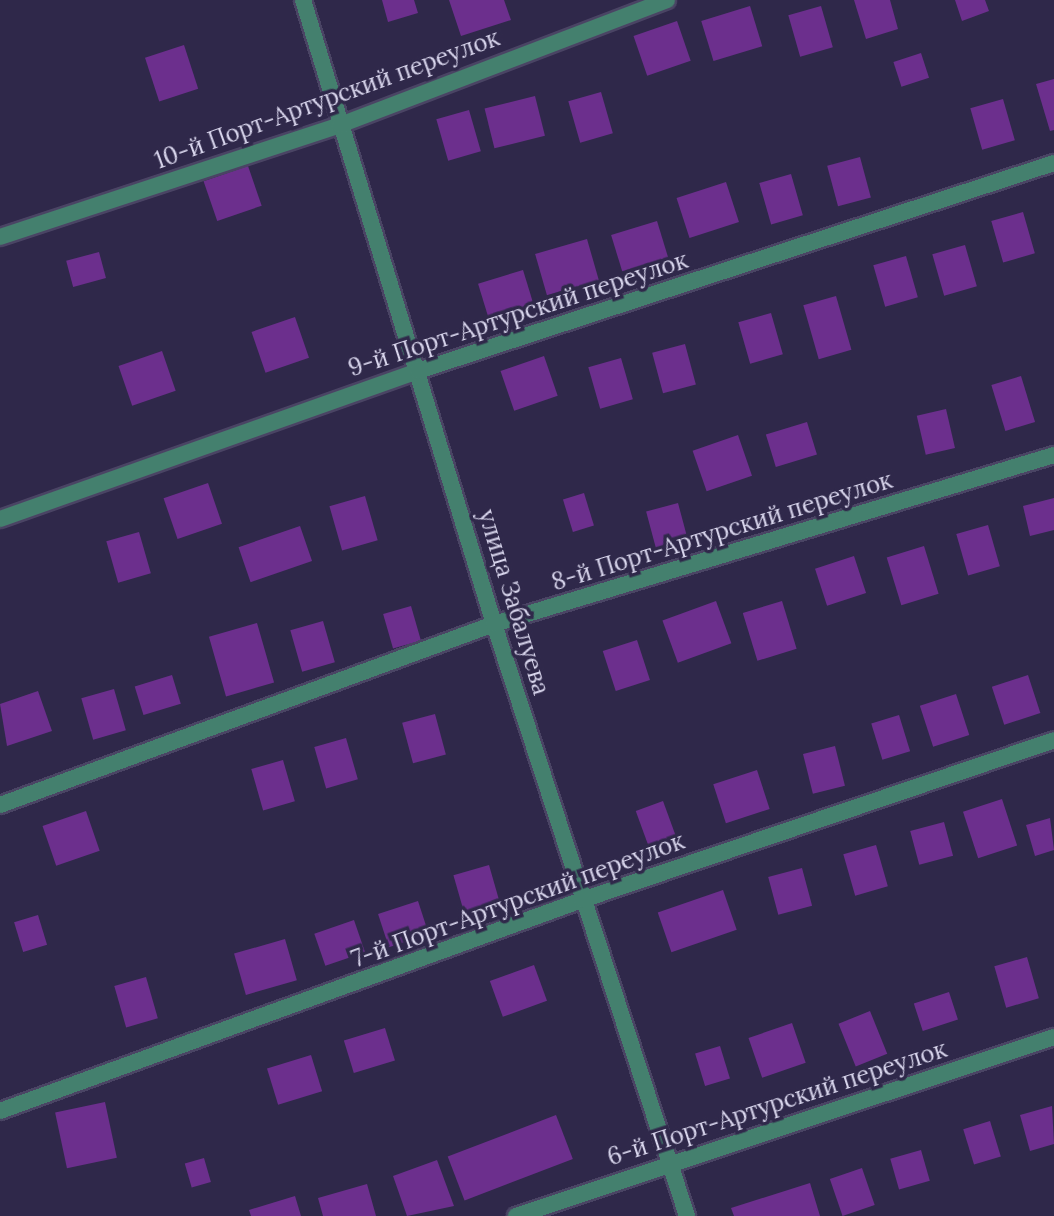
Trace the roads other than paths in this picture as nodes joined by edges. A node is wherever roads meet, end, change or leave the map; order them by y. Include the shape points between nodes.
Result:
1 (303, 0) edge
2 (667, 0) edge
3 (340, 125) junction
4 (1054, 163) edge
5 (0, 237) edge
6 (418, 371) junction
7 (1054, 455) edge
8 (0, 519) edge
9 (494, 624) junction
10 (1054, 740) edge
11 (0, 805) edge
12 (582, 900) junction
13 (1054, 1037) edge
14 (0, 1111) edge
15 (670, 1161) junction
16 (516, 1216) edge
17 (687, 1216) edge

1 - 3 street, улица Забалуева
2 - 3 street, 10-й Порт-Артурский переулок
3 - 5 street, 10-й Порт-Артурский переулок
3 - 6 street, улица Забалуева
4 - 6 street, 9-й Порт-Артурский переулок
6 - 8 street, 9-й Порт-Артурский переулок
6 - 9 street, улица Забалуева
7 - 9 street, 8-й Порт-Артурский переулок
9 - 11 street, 8-й Порт-Артурский переулок
9 - 12 street, улица Забалуева
10 - 12 street, 7-й Порт-Артурский переулок
12 - 14 street, 7-й Порт-Артурский переулок
12 - 15 street, улица Забалуева
13 - 15 street, 6-й Порт-Артурский переулок
15 - 16 street, 6-й Порт-Артурский переулок
15 - 17 street, улица Забалуева

